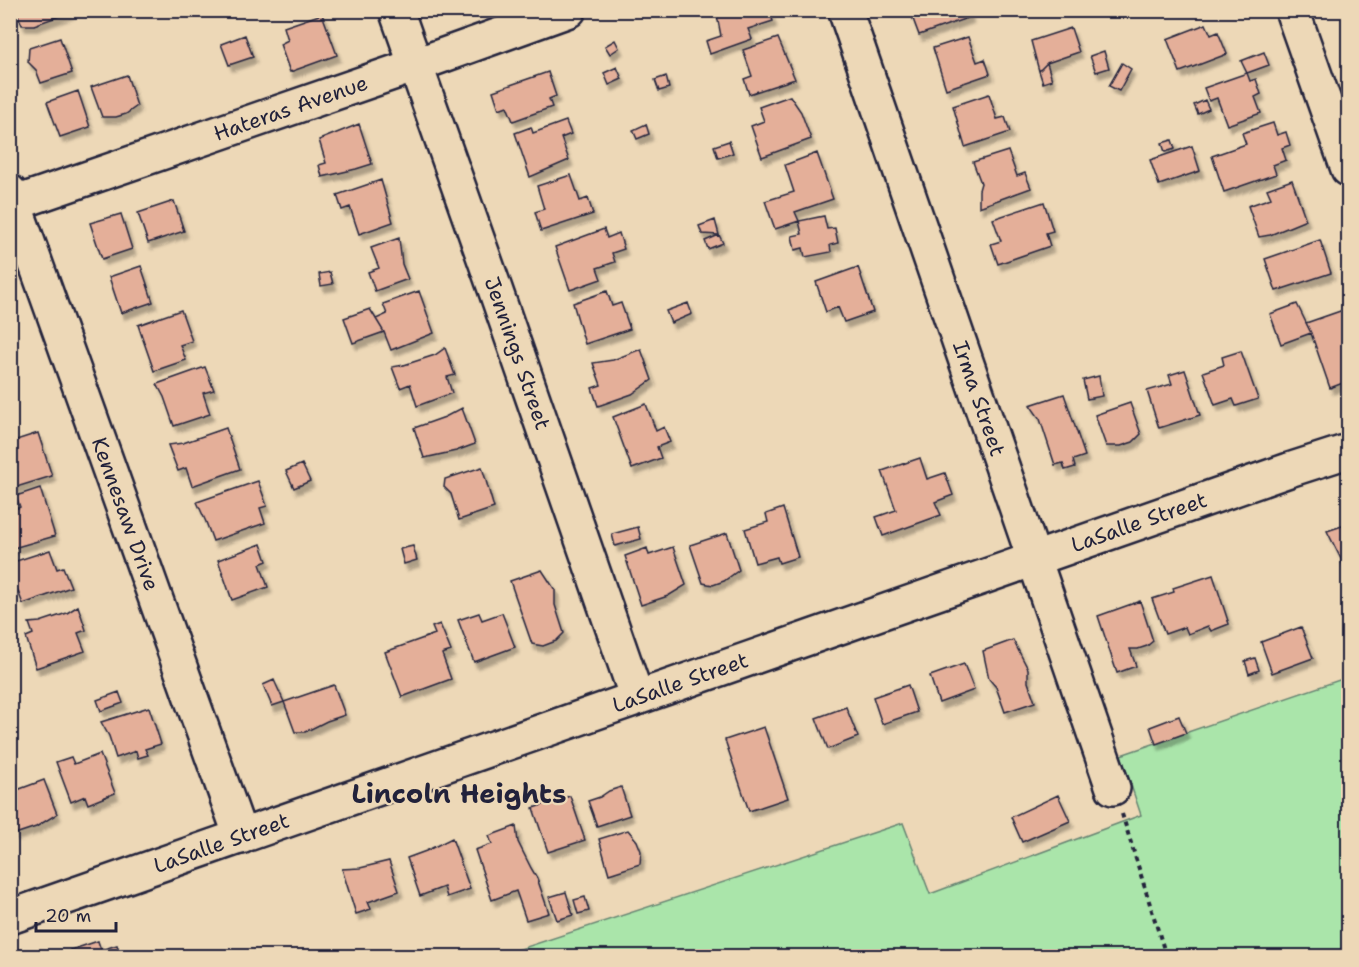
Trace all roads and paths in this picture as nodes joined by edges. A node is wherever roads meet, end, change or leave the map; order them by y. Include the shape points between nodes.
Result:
1 (396, 10) edge
2 (569, 10) edge
3 (845, 10) edge
4 (1292, 10) edge
5 (416, 65) junction
6 (1348, 170) edge
7 (12, 200) edge
8 (1348, 451) edge
9 (1035, 559) junction
10 (637, 698) junction
11 (1113, 788) joint
12 (241, 837) junction
13 (10, 918) edge
14 (1166, 957) edge

1 - 5 street, Jennings Street
2 - 5 street, Hateras Avenue
3 - 9 street, Irma Street
4 - 6 street
5 - 7 street, Hateras Avenue
5 - 10 street, Jennings Street
7 - 12 street, Kennesaw Drive
8 - 9 street, LaSalle Street
9 - 10 street, LaSalle Street
9 - 11 street, Irma Street
10 - 12 street, LaSalle Street
11 - 14 path
12 - 13 street, LaSalle Street

